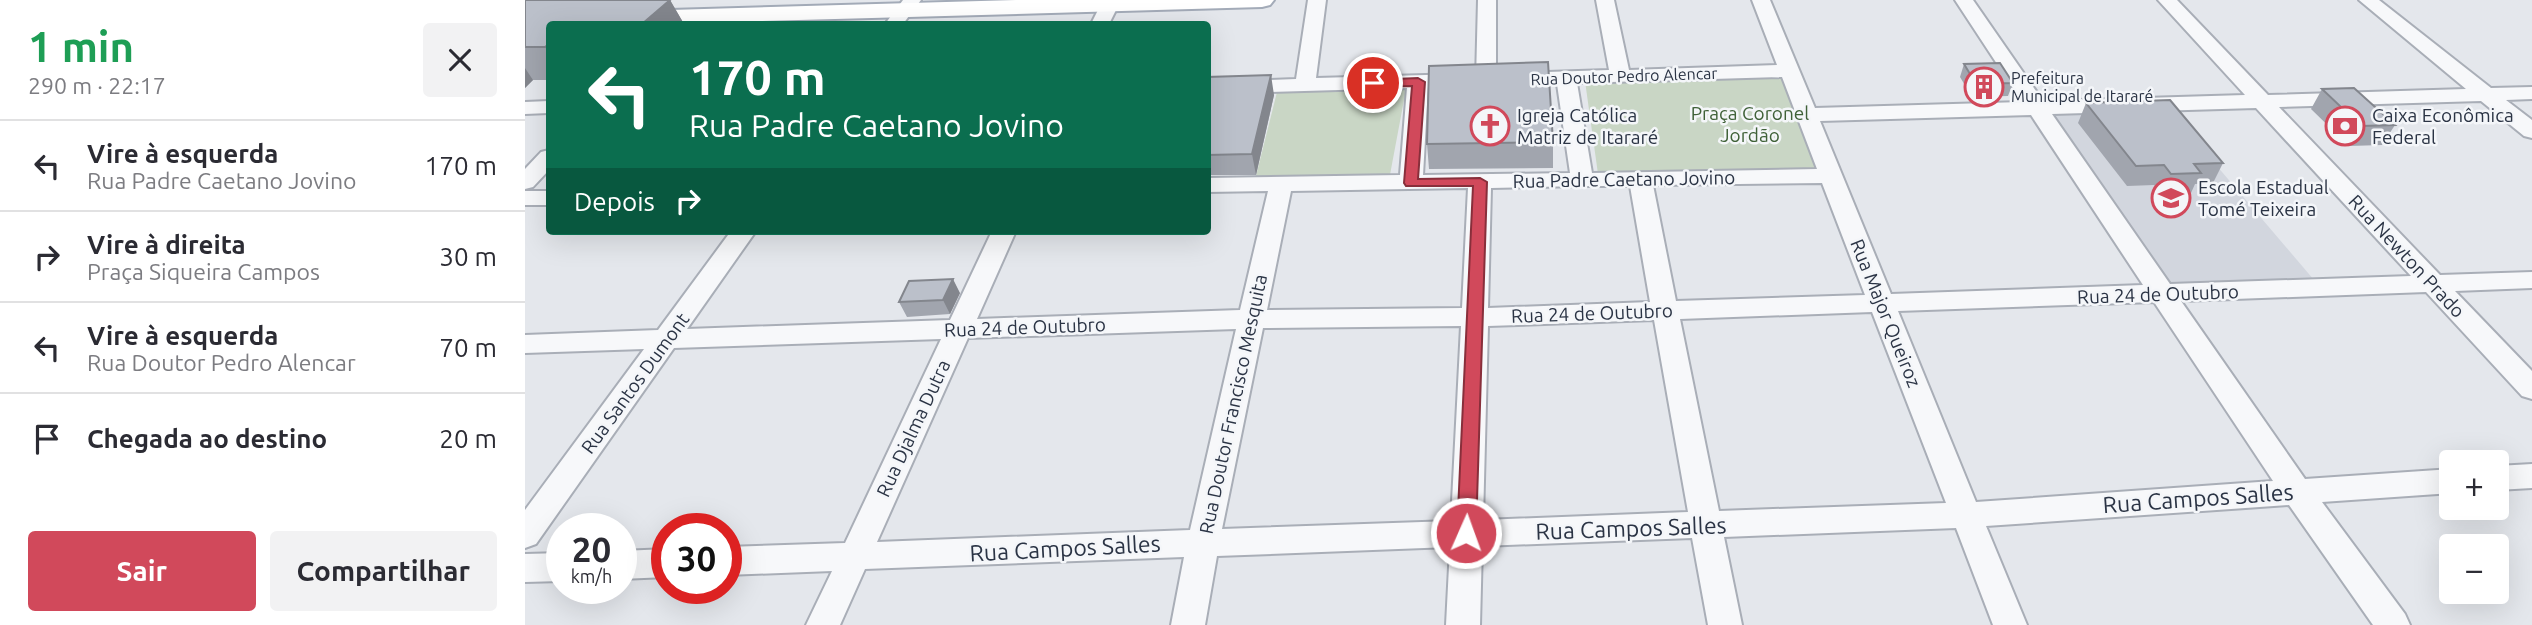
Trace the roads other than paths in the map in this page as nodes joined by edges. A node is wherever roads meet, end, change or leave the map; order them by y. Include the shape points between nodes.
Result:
1 (975, 0) edge
2 (1262, 0) edge
3 (1317, 0) edge
4 (1487, 0) edge
5 (1605, 0) edge
6 (1761, 0) edge
7 (1964, 0) edge
8 (2167, 0) edge
9 (2368, 0) edge
10 (905, 9) edge
11 (1107, 9) edge
12 (620, 14) edge
13 (1789, 71) junction
14 (1620, 76) junction
15 (1566, 78) junction
16 (1486, 80) junction
17 (1418, 82) junction
18 (1305, 85) junction
19 (1211, 88) edge
20 (2532, 93) edge
21 (2487, 95) junction
22 (2263, 102) junction
23 (546, 107) edge
24 (525, 108) edge
25 (2037, 108) junction
26 (1807, 115) junction
27 (2532, 131) edge
28 (546, 160) edge
29 (1831, 176) junction
30 (1640, 179) junction
31 (1582, 180) junction
32 (525, 182) edge
33 (1480, 182) junction
34 (1411, 183) junction
35 (1281, 184) junction
36 (1211, 186) edge
37 (525, 198) edge
38 (546, 198) edge
39 (741, 235) edge
40 (1002, 235) edge
41 (2532, 280) edge
42 (2433, 284) junction
43 (2162, 294) junction
44 (1881, 302) junction
45 (1665, 310) junction
46 (1475, 317) junction
47 (1251, 319) junction
48 (959, 329) junction
49 (666, 340) junction
50 (525, 344) edge
51 (2532, 389) edge
52 (2532, 475) edge
53 (2509, 477) edge
54 (2439, 482) edge
55 (2296, 491) junction
56 (1966, 515) junction
57 (1707, 526) junction
58 (1466, 533) junction
59 (525, 535) edge
60 (1203, 542) junction
61 (852, 557) junction
62 (742, 560) edge
63 (546, 567) edge
64 (525, 568) edge
65 (823, 625) edge
66 (1188, 625) edge
67 (1463, 625) edge
68 (1725, 625) edge
69 (2010, 625) edge
70 (2393, 625) edge

1 - 10 main road
2 - 11 main road
3 - 18 street
4 - 16 street
5 - 14 street
6 - 13 street, Rua Major Queiroz
7 - 25 street
8 - 22 street, Rua Newton Prado
9 - 21 street
10 - 11 main road
10 - 12 main road
13 - 14 street, Rua Doutor Pedro Alencar
13 - 26 street, Rua Major Queiroz
14 - 15 street, Rua Doutor Pedro Alencar
15 - 16 street, Rua Doutor Pedro Alencar
15 - 31 street
16 - 17 street, Rua Doutor Pedro Alencar
17 - 18 street, Rua Doutor Pedro Alencar
17 - 34 street
18 - 19 street, Rua Doutor Pedro Alencar
20 - 21 street
21 - 22 street
21 - 27 street
22 - 25 street
22 - 42 street, Rua Newton Prado
23 - 24 street
25 - 26 street
25 - 43 street
26 - 29 street, Rua Major Queiroz
28 - 32 street
29 - 30 street, Rua Padre Caetano Jovino
29 - 44 street, Rua Major Queiroz
30 - 31 street, Rua Padre Caetano Jovino
30 - 45 street
31 - 33 street, Rua Padre Caetano Jovino
33 - 34 street, Rua Padre Caetano Jovino
33 - 46 street
34 - 35 street, Rua Padre Caetano Jovino
35 - 36 street, Rua Padre Caetano Jovino
35 - 47 street, Rua Doutor Francisco Mesquita
37 - 38 street
39 - 49 street, Rua Santos Dumont
40 - 48 street, Rua Djalma Dutra
41 - 42 street, Rua 24 de Outubro
42 - 43 street, Rua 24 de Outubro
42 - 51 street, Rua Newton Prado
43 - 44 street, Rua 24 de Outubro
43 - 55 street
44 - 45 street, Rua 24 de Outubro
44 - 56 street, Rua Major Queiroz
45 - 46 street, Rua 24 de Outubro
45 - 57 street
46 - 47 street, Rua 24 de Outubro
46 - 58 street
47 - 48 street, Rua 24 de Outubro
47 - 60 street, Rua Doutor Francisco Mesquita
48 - 49 street, Rua 24 de Outubro
48 - 61 street, Rua Djalma Dutra
49 - 50 street, Rua 24 de Outubro
49 - 59 street, Rua Santos Dumont
52 - 53 street
54 - 55 street, Rua Campos Salles
55 - 56 street, Rua Campos Salles
55 - 70 street
56 - 57 street, Rua Campos Salles
56 - 69 street, Rua Major Queiroz
57 - 58 street, Rua Campos Salles
57 - 68 street
58 - 60 street, Rua Campos Salles
58 - 67 street
60 - 61 street, Rua Campos Salles
60 - 66 street, Rua Doutor Francisco Mesquita
61 - 62 street, Rua Campos Salles
61 - 65 street, Rua Djalma Dutra
63 - 64 street

